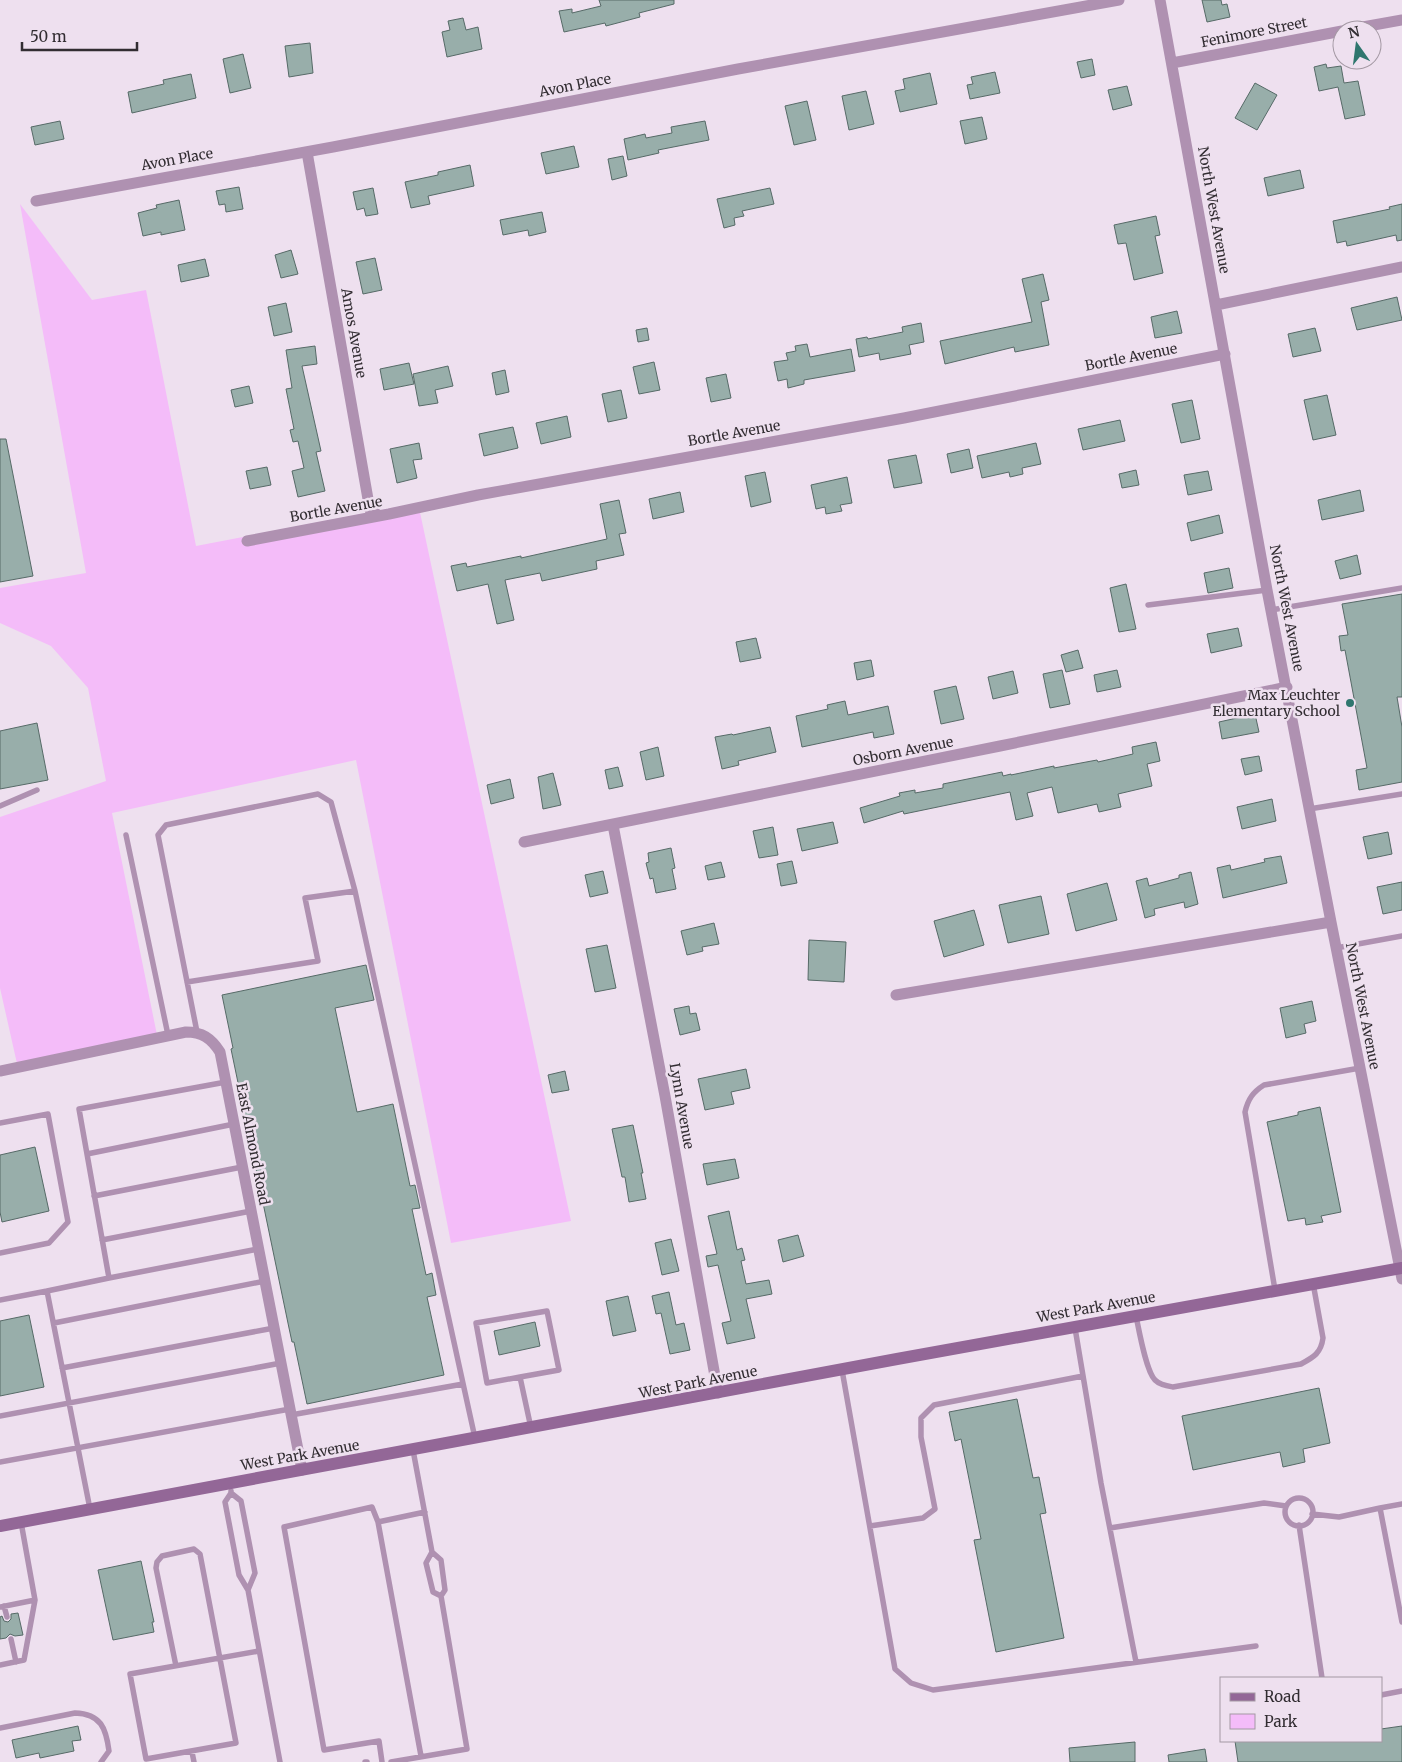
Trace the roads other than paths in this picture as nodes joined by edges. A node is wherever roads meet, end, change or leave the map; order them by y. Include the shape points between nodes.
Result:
1 (1119, 0) edge
2 (1160, 0) edge
3 (1402, 20) edge
4 (1382, 24) edge
5 (1332, 33) edge
6 (1172, 63) junction
7 (307, 152) junction
8 (36, 201) dead end
9 (1402, 267) edge
10 (1216, 305) junction
11 (1225, 354) junction
12 (378, 515) junction
13 (247, 541) dead end
14 (1402, 588) edge
15 (1267, 590) junction
16 (1148, 605) dead end
17 (1271, 610) junction
18 (1287, 687) junction
19 (37, 790) dead end
20 (1402, 794) edge
21 (0, 806) edge
22 (1309, 809) junction
23 (613, 825) junction
24 (126, 836) dead end
25 (524, 842) dead end
26 (355, 891) junction
27 (1331, 922) junction
28 (1402, 936) edge
29 (1336, 948) junction
30 (187, 982) junction
31 (896, 995) dead end
32 (197, 1032) junction
33 (168, 1035) junction
34 (1360, 1068) junction
35 (0, 1070) edge
36 (226, 1082) junction
37 (0, 1123) edge
38 (234, 1124) junction
39 (87, 1154) junction
40 (242, 1167) junction
41 (94, 1196) junction
42 (251, 1211) junction
43 (102, 1240) junction
44 (258, 1249) junction
45 (0, 1253) edge
46 (1401, 1272) edge
47 (109, 1278) junction
48 (265, 1280) junction
49 (1313, 1283) junction
50 (47, 1290) junction
51 (1275, 1290) junction
52 (0, 1300) edge
53 (1136, 1316) junction
54 (54, 1323) junction
55 (1075, 1326) junction
56 (274, 1328) junction
57 (281, 1364) junction
58 (62, 1368) junction
59 (842, 1370) junction
60 (1083, 1376) junction
61 (520, 1377) junction
62 (462, 1384) junction
63 (718, 1393) junction
64 (69, 1403) junction
65 (291, 1412) junction
66 (0, 1416) edge
67 (531, 1428) junction
68 (475, 1438) junction
69 (78, 1447) junction
70 (413, 1450) junction
71 (0, 1462) edge
72 (302, 1470) junction
73 (231, 1488) junction
74 (1402, 1504) edge
75 (1286, 1506) junction
76 (1380, 1508) junction
77 (90, 1509) junction
78 (425, 1512) junction
79 (1312, 1514) junction
80 (21, 1522) junction
81 (378, 1522) junction
82 (0, 1526) edge
83 (870, 1526) junction
84 (1299, 1526) junction
85 (1110, 1528) junction
86 (432, 1552) junction
87 (248, 1590) junction
88 (441, 1596) junction
89 (35, 1600) junction
90 (2, 1606) edge
91 (6, 1617) dead end
92 (1402, 1622) edge
93 (11, 1639) dead end
94 (1256, 1646) dead end
95 (259, 1651) junction
96 (219, 1658) junction
97 (16, 1662) junction
98 (1136, 1662) junction
99 (0, 1665) edge
100 (176, 1666) junction
101 (1322, 1677) edge
102 (1402, 1691) edge
103 (1382, 1695) edge
104 (0, 1728) edge
105 (192, 1752) junction
106 (421, 1756) junction
107 (101, 1762) edge
108 (194, 1762) edge
109 (280, 1762) edge
110 (382, 1762) edge
111 (391, 1762) edge

1 - 7 street, Avon Place
2 - 6 street, North West Avenue
3 - 4 street
5 - 6 street, Fenimore Street
6 - 10 street, North West Avenue
7 - 8 street, Avon Place
7 - 12 street, Amos Avenue via 370,510
9 - 10 street
10 - 11 street, North West Avenue
11 - 12 street, Bortle Avenue via 904,418
11 - 15 street, North West Avenue
12 - 13 street, Bortle Avenue
14 - 17 lane
15 - 16 lane
15 - 17 street, North West Avenue
17 - 18 street, North West Avenue
18 - 22 street, North West Avenue
18 - 23 street, Osborn Avenue
19 - 21 lane
20 - 22 lane
22 - 27 street, North West Avenue
23 - 25 street, Osborn Avenue
23 - 63 street, Lynn Avenue via 664,1086
24 - 33 lane
26 - 30 lane via 306,898 318,961
26 - 30 lane via 331,802 318,794 166,825 158,835
26 - 62 lane
27 - 29 street, North West Avenue
27 - 31 street
28 - 29 lane
29 - 34 street, North West Avenue
30 - 32 lane
32 - 33 street
32 - 36 street, East Almond Road via 207,1037 220,1052
33 - 35 street
34 - 46 street, North West Avenue
34 - 51 lane via 1264,1085 1247,1102 1245,1112
36 - 38 street, East Almond Road
36 - 39 lane via 79,1109
37 - 45 lane via 48,1114 68,1222 49,1243
38 - 39 lane
38 - 40 street, East Almond Road
39 - 41 lane
40 - 41 lane
40 - 42 street, East Almond Road
41 - 43 lane
42 - 43 lane
42 - 44 street, East Almond Road
43 - 47 lane
44 - 47 lane
44 - 48 street, East Almond Road
46 - 49 main road, West Park Avenue
47 - 50 lane
48 - 54 lane
48 - 56 street, East Almond Road
49 - 51 main road, West Park Avenue
49 - 53 lane via 1323,1338 1318,1354 1301,1364 1210,1381 1173,1387 1155,1380 1149,1372
50 - 52 lane
50 - 54 lane
51 - 53 main road, West Park Avenue
53 - 55 main road, West Park Avenue
54 - 58 lane
55 - 59 main road, West Park Avenue
55 - 60 lane
56 - 57 street, East Almond Road
56 - 58 lane
57 - 64 lane
57 - 65 street, East Almond Road
58 - 64 lane
59 - 63 main road, West Park Avenue
59 - 83 lane
60 - 83 lane via 934,1405 921,1418 935,1509 923,1518
60 - 85 lane
61 - 61 lane via 486,1383 476,1323 547,1311 559,1370
61 - 67 lane
62 - 65 lane
62 - 68 lane
63 - 67 main road, West Park Avenue
64 - 66 lane
64 - 69 lane
65 - 69 lane
65 - 72 street, East Almond Road
67 - 68 main road, West Park Avenue
68 - 70 main road, West Park Avenue
69 - 71 lane
69 - 77 lane
70 - 72 main road, West Park Avenue
70 - 78 lane
72 - 73 main road, West Park Avenue
73 - 77 main road, West Park Avenue
73 - 87 lane via 225,1502 239,1575
73 - 87 lane via 241,1500 255,1573
74 - 76 lane
75 - 79 lane via 1301,1498 1308,1502
75 - 84 lane via 1287,1520
75 - 85 lane via 1264,1503
76 - 79 lane via 1339,1517
76 - 92 lane
77 - 80 main road, West Park Avenue
78 - 81 lane
78 - 86 lane
79 - 84 lane via 1308,1522
80 - 82 main road, West Park Avenue
80 - 89 lane
81 - 106 lane
81 - 110 lane via 372,1507 284,1527 324,1750 379,1741
83 - 98 lane via 895,1669 911,1683 933,1690
84 - 101 lane
85 - 98 lane
86 - 88 lane via 441,1560 445,1590
86 - 88 lane via 426,1563 433,1592
87 - 95 lane
88 - 106 lane via 467,1749
89 - 90 lane
89 - 97 lane via 24,1660
90 - 91 lane
93 - 97 lane
94 - 98 lane
95 - 96 lane
95 - 109 lane
96 - 100 lane
96 - 100 lane via 200,1554 194,1549 162,1556 156,1562
96 - 105 lane via 236,1743
97 - 99 lane
100 - 105 lane via 130,1674 144,1750 146,1759
102 - 103 lane
104 - 107 lane via 75,1713 87,1714 101,1722 107,1737 109,1752
105 - 108 lane
106 - 111 lane

